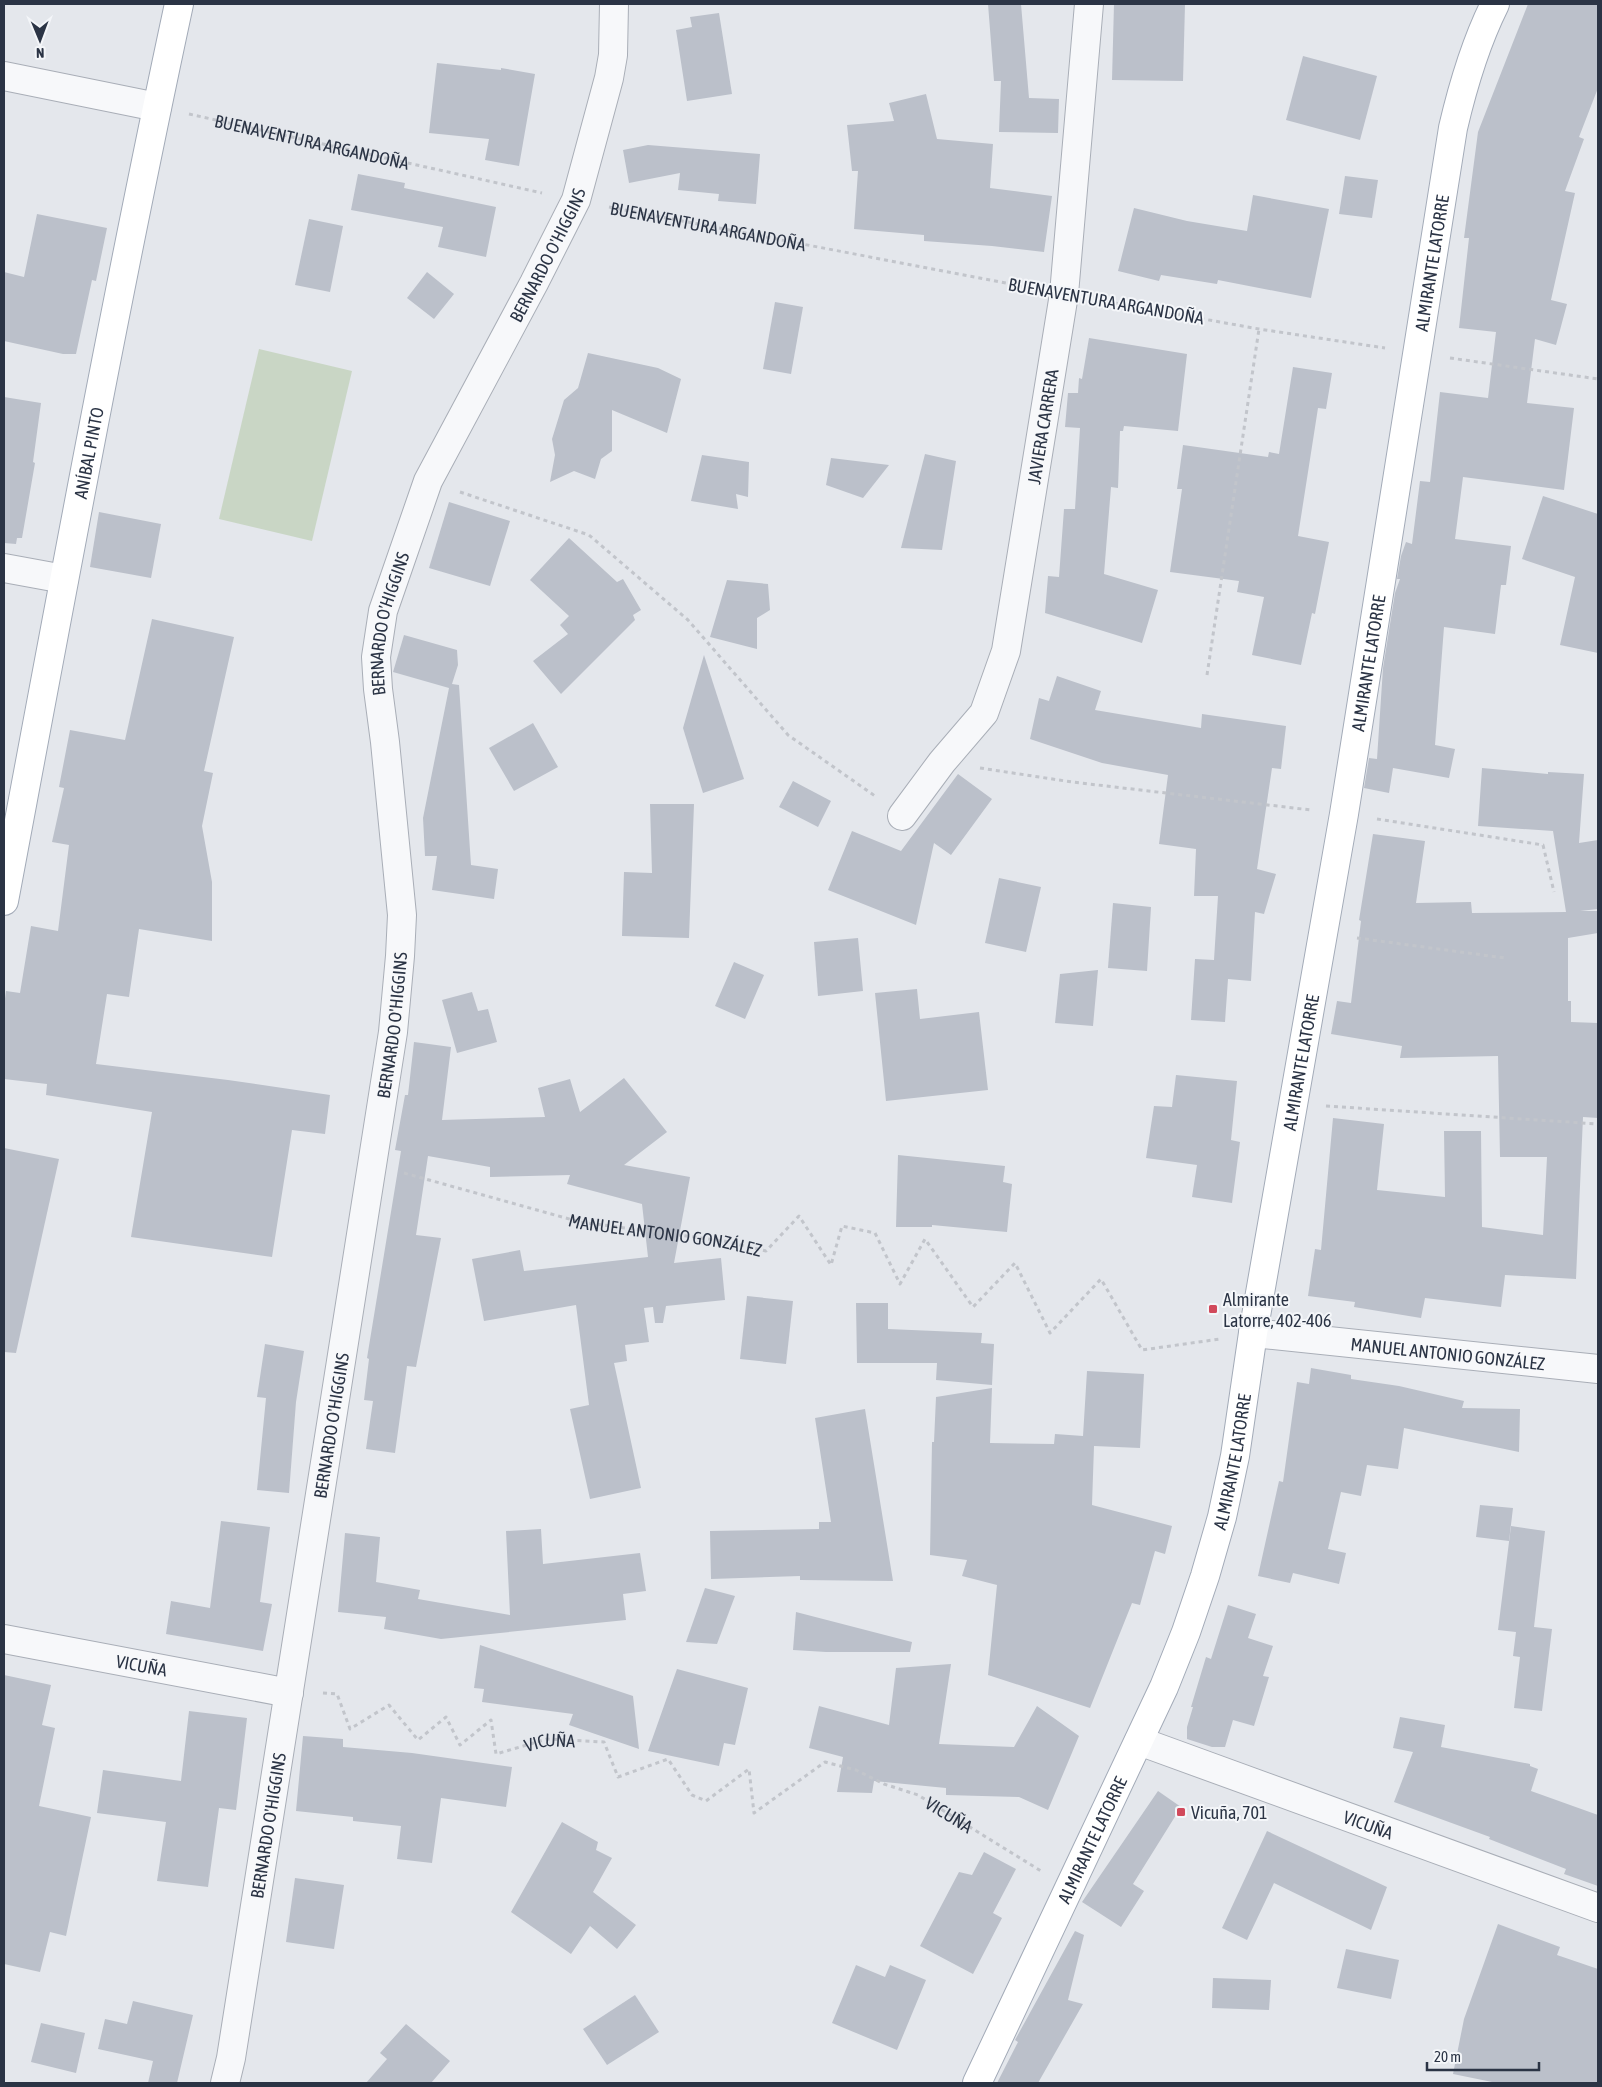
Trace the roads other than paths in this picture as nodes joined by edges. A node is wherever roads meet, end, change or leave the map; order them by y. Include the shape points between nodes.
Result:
1 (179, 4) edge
2 (614, 4) edge
3 (1089, 4) edge
4 (1495, 4) edge
5 (4, 76) edge
6 (157, 107) junction
7 (4, 568) edge
8 (64, 579) junction
9 (902, 816) road end
10 (4, 901) edge
11 (1253, 1333) junction
12 (1598, 1369) edge
13 (4, 1639) edge
14 (289, 1693) junction
15 (1139, 1740) junction
16 (1598, 1908) edge
17 (225, 2083) edge
18 (977, 2083) edge

1 - 6 main road, ANÍBAL PINTO
2 - 14 street, BERNARDO O'HIGGINS via 613,55 576,200 428,481 383,611 376,657 402,915 400,956 393,1032
3 - 9 street, JAVIERA CARRERA via 1064,294 1006,651 984,712
4 - 11 main road, ALMIRANTE LATORRE via 1475,48 1455,120 1344,814
5 - 6 street
6 - 8 main road, ANÍBAL PINTO
7 - 8 street
8 - 10 main road, ANÍBAL PINTO
11 - 12 street, MANUEL ANTONIO GONZÁLEZ
11 - 15 main road, ALMIRANTE LATORRE via 1222,1517 1186,1632
13 - 14 street, VICUÑA
14 - 17 street, BERNARDO O'HIGGINS
15 - 16 street, VICUÑA
15 - 18 main road, ALMIRANTE LATORRE

